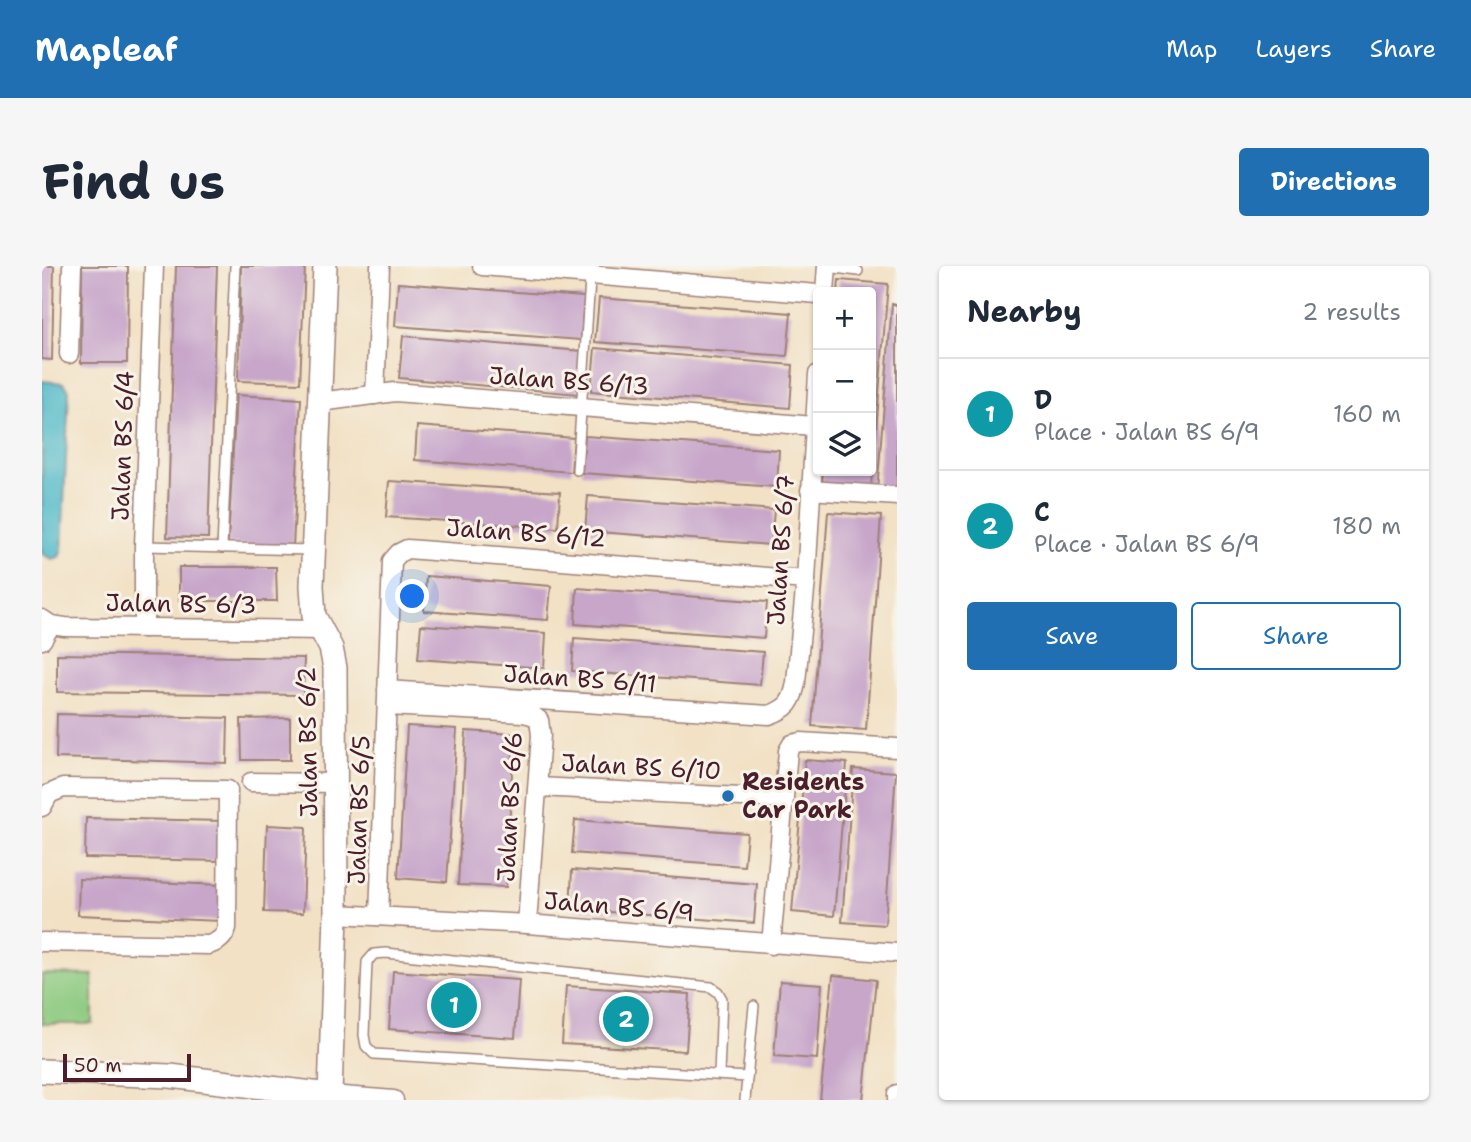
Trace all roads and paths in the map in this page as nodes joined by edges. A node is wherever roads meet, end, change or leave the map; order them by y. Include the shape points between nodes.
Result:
1 (72, 266) edge
2 (154, 266) edge
3 (235, 266) edge
4 (325, 266) edge
5 (380, 266) edge
6 (482, 266) edge
7 (827, 267) edge
8 (591, 271) edge
9 (858, 271) dead end
10 (825, 287) edge
11 (813, 293) edge
12 (69, 354) dead end
13 (375, 395) junction
14 (320, 402) junction
15 (583, 406) junction
16 (813, 426) edge
17 (813, 442) edge
18 (577, 470) dead end
19 (810, 490) junction
20 (897, 496) edge
21 (144, 546) junction
22 (222, 548) junction
23 (313, 550) junction
24 (806, 580) junction
25 (45, 628) edge
26 (144, 628) junction
27 (321, 630) junction
28 (387, 698) junction
29 (769, 715) joint
30 (897, 748) edge
31 (251, 782) dead end
32 (336, 783) junction
33 (538, 787) junction
34 (784, 799) junction
35 (45, 801) edge
36 (336, 915) junction
37 (379, 916) junction
38 (527, 924) junction
39 (42, 942) edge
40 (771, 945) junction
41 (897, 953) edge
42 (754, 1006) dead end
43 (42, 1071) edge
44 (719, 1075) junction
45 (747, 1077) junction
46 (897, 1094) edge
47 (330, 1095) junction
48 (394, 1100) edge
49 (746, 1100) edge
50 (897, 1100) edge

1 - 12 street
2 - 21 street, Jalan BS 6/4
3 - 22 lane
4 - 14 street, Jalan BS 6/2
5 - 13 street
6 - 8 street
7 - 9 lane
7 - 10 street
8 - 11 street
8 - 15 lane
13 - 14 street, Jalan BS 6/13
13 - 15 street, Jalan BS 6/13 via 396,392
14 - 23 street, Jalan BS 6/2
15 - 16 street, Jalan BS 6/13
15 - 18 lane
17 - 19 street, Jalan BS 6/7
19 - 20 street
19 - 24 street, Jalan BS 6/7
21 - 22 lane
21 - 26 street, Jalan BS 6/4
22 - 23 lane
23 - 27 street, Jalan BS 6/2 via 314,616
24 - 28 street, Jalan BS 6/12 via 407,549 392,561
24 - 29 street, Jalan BS 6/7 via 793,699 784,710
25 - 26 street, Jalan BS 6/3
26 - 27 street, Jalan BS 6/3
27 - 32 street, Jalan BS 6/2 via 334,657
28 - 29 street, Jalan BS 6/11
28 - 33 street, Jalan BS 6/6 via 532,715 541,727
28 - 37 street, Jalan BS 6/5
30 - 34 street via 792,744
31 - 32 street
32 - 36 street, Jalan BS 6/2
33 - 34 street, Jalan BS 6/10
33 - 38 street, Jalan BS 6/6
34 - 40 street
35 - 39 street via 62,788 228,790 227,928 225,936 209,945
36 - 37 street, Jalan BS 6/9
36 - 47 street, Jalan BS 6/2
37 - 38 street, Jalan BS 6/9
38 - 40 street, Jalan BS 6/9
40 - 41 street, Jalan BS 6/9
42 - 45 lane
43 - 47 street via 170,1076
44 - 44 lane via 374,1054 364,1035 367,962 374,954 386,953 711,987 722,999
44 - 45 lane
45 - 49 lane
46 - 50 street
47 - 48 street

